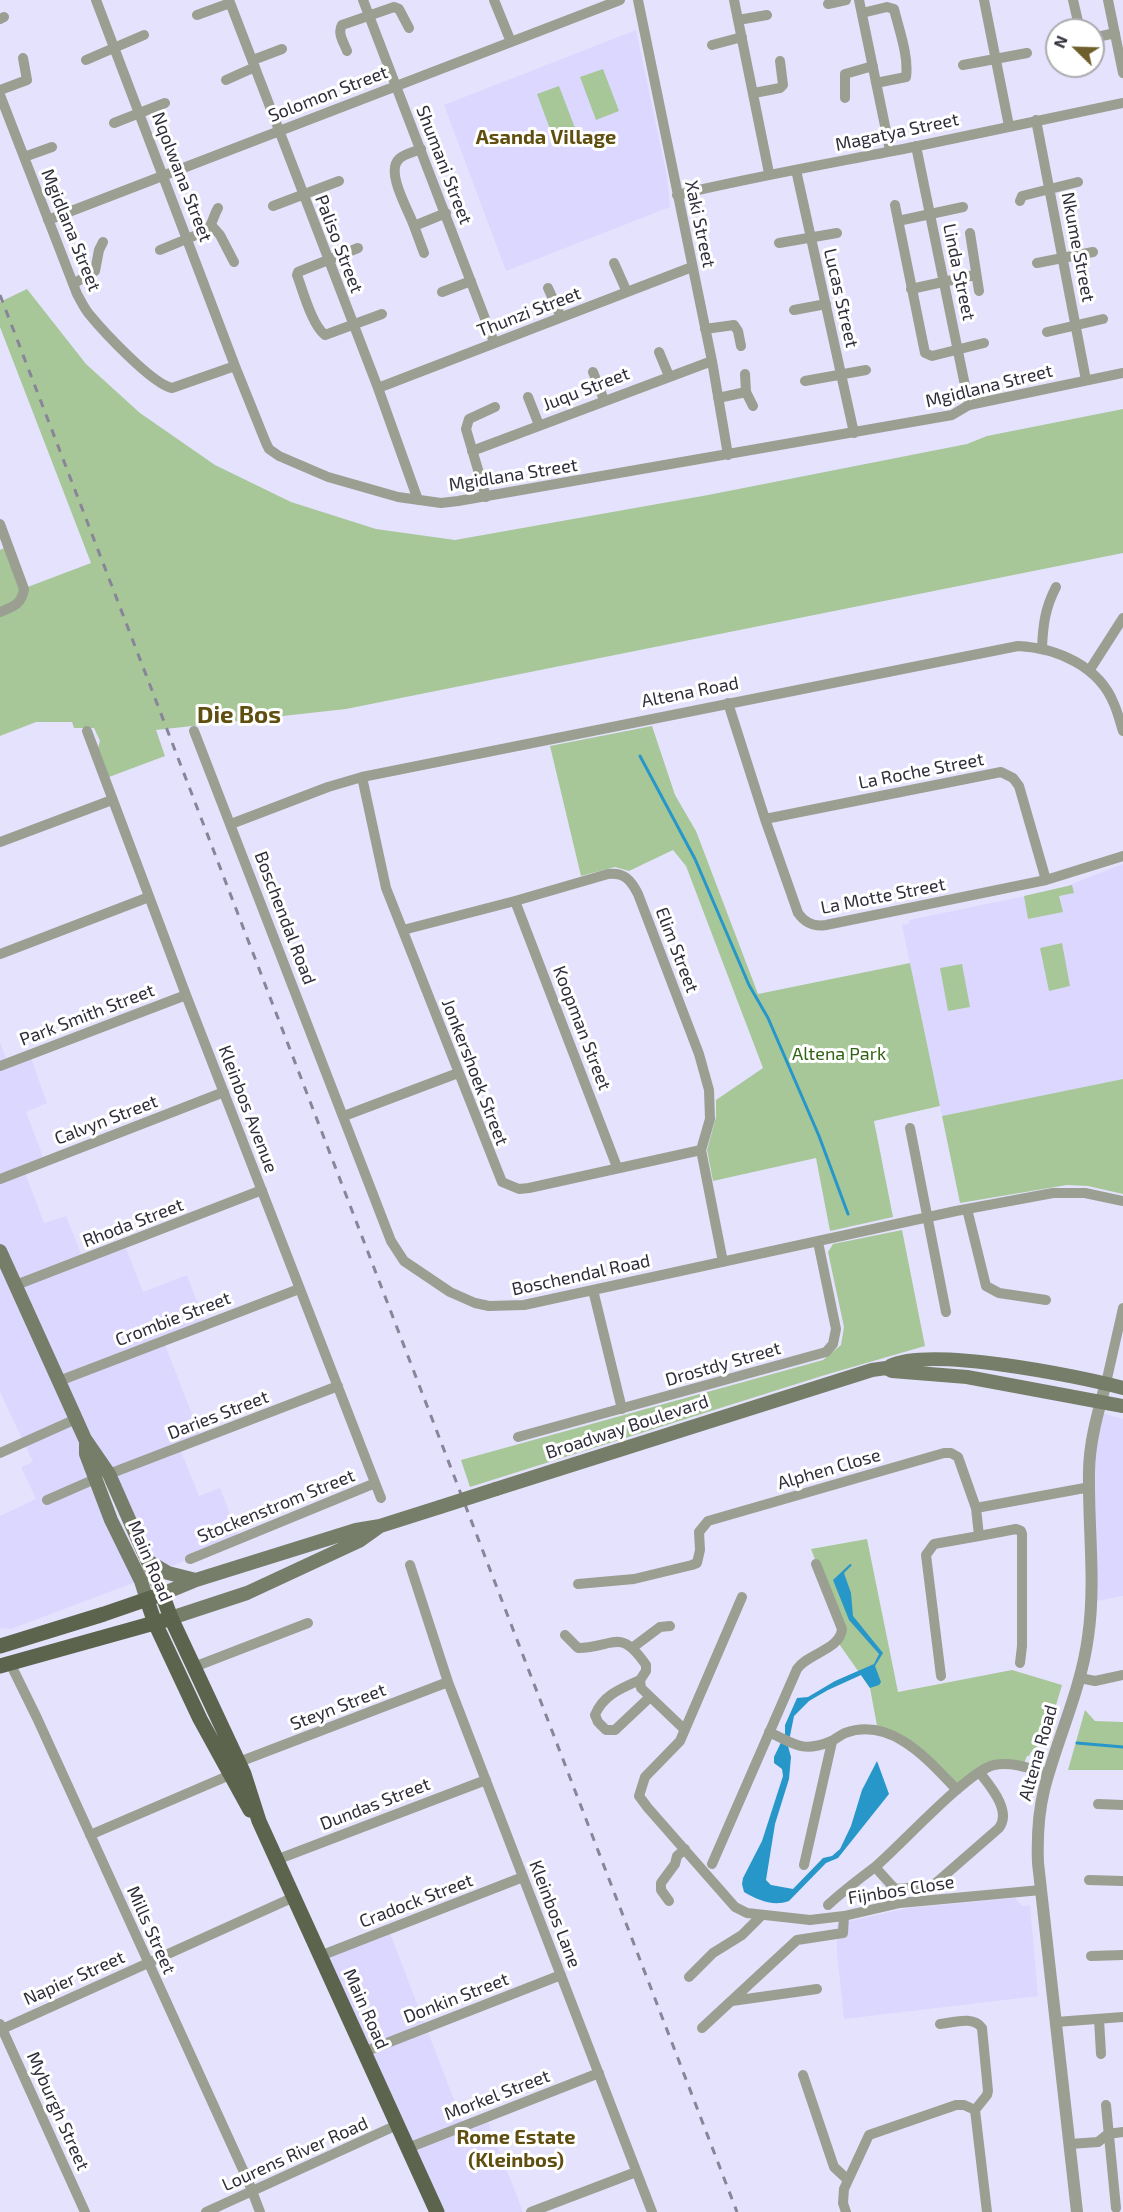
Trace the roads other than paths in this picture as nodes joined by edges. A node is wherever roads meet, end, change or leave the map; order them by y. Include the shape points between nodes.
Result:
1 (96, 0) edge
2 (363, 0) edge
3 (494, 0) edge
4 (620, 0) edge
5 (638, 0) edge
6 (734, 0) edge
7 (846, 0) edge
8 (859, 0) edge
9 (984, 0) edge
10 (1073, 0) edge
11 (1108, 0) edge
12 (229, 1) edge
13 (828, 4) dead end
14 (862, 14) junction
15 (198, 15) dead end
16 (767, 15) dead end
17 (369, 17) junction
18 (1077, 18) edge
19 (738, 20) junction
20 (1117, 26) edge
21 (409, 28) dead end
22 (144, 35) dead end
23 (742, 37) junction
24 (511, 42) junction
25 (712, 45) dead end
26 (115, 48) junction
27 (282, 48) dead end
28 (347, 51) dead end
29 (1027, 53) dead end
30 (23, 58) dead end
31 (996, 58) junction
32 (86, 60) dead end
33 (780, 61) dead end
34 (254, 64) junction
35 (963, 65) dead end
36 (873, 66) junction
37 (1123, 73) edge
38 (226, 80) dead end
39 (876, 83) junction
40 (396, 86) junction
41 (0, 90) edge
42 (754, 93) junction
43 (0, 95) edge
44 (845, 98) dead end
45 (165, 103) dead end
46 (1123, 103) edge
47 (140, 114) junction
48 (1036, 120) junction
49 (114, 123) dead end
50 (1009, 126) junction
51 (279, 131) junction
52 (916, 146) junction
53 (52, 147) dead end
54 (421, 149) junction
55 (890, 150) junction
56 (24, 157) junction
57 (796, 170) junction
58 (770, 173) junction
59 (164, 175) junction
60 (339, 181) dead end
61 (1078, 182) dead end
62 (1049, 188) junction
63 (303, 195) junction
64 (677, 195) junction
65 (1020, 201) dead end
66 (896, 205) dead end
67 (273, 206) dead end
68 (963, 207) dead end
69 (218, 208) dead end
70 (446, 213) junction
71 (930, 214) junction
72 (48, 220) junction
73 (898, 221) junction
74 (212, 225) junction
75 (414, 226) junction
76 (837, 233) dead end
77 (970, 233) dead end
78 (810, 236) junction
79 (187, 238) junction
80 (103, 242) dead end
81 (779, 243) dead end
82 (358, 248) dead end
83 (160, 250) dead end
84 (1093, 252) dead end
85 (424, 253) dead end
86 (1063, 257) junction
87 (327, 259) junction
88 (234, 262) dead end
89 (614, 263) dead end
90 (1037, 263) dead end
91 (692, 267) junction
92 (975, 275) junction
93 (471, 281) junction
94 (944, 282) junction
95 (73, 284) junction
96 (548, 288) dead end
97 (911, 289) junction
98 (979, 291) dead end
99 (442, 292) dead end
100 (627, 292) junction
101 (826, 304) junction
102 (794, 310) dead end
103 (382, 314) dead end
104 (561, 317) junction
105 (1103, 320) dead end
106 (353, 325) junction
107 (1076, 325) junction
108 (705, 330) junction
109 (1047, 332) dead end
110 (494, 342) junction
111 (984, 343) dead end
112 (741, 345) dead end
113 (958, 350) junction
114 (659, 352) dead end
115 (711, 361) junction
116 (236, 366) junction
117 (866, 370) dead end
118 (592, 372) dead end
119 (1123, 373) edge
120 (745, 374) dead end
121 (841, 374) junction
122 (669, 376) junction
123 (1086, 380) junction
124 (805, 381) dead end
125 (378, 388) junction
126 (746, 392) junction
127 (528, 397) dead end
128 (718, 398) junction
129 (604, 400) junction
130 (969, 405) junction
131 (753, 406) dead end
132 (495, 407) dead end
133 (539, 425) junction
134 (854, 433) junction
135 (472, 451) junction
136 (728, 455) junction
137 (486, 497) junction
138 (418, 500) junction
139 (0, 524) edge
140 (1056, 587) dead end
141 (0, 612) edge
142 (1123, 618) edge
143 (1042, 648) junction
144 (1089, 671) junction
145 (728, 703) junction
146 (87, 731) dead end
147 (194, 731) dead end
148 (1123, 731) edge
149 (362, 777) junction
150 (112, 800) junction
151 (765, 819) junction
152 (231, 824) junction
153 (0, 842) edge
154 (1123, 856) edge
155 (1046, 880) junction
156 (149, 897) junction
157 (515, 901) junction
158 (403, 930) junction
159 (0, 954) edge
160 (186, 995) junction
161 (0, 1066) edge
162 (458, 1073) junction
163 (224, 1092) junction
164 (344, 1116) junction
165 (910, 1128) dead end
166 (701, 1150) junction
167 (617, 1167) junction
168 (0, 1179) edge
169 (262, 1190) junction
170 (1123, 1201) edge
171 (967, 1209) junction
172 (927, 1218) junction
173 (818, 1242) junction
174 (0, 1251) edge
175 (723, 1262) junction
176 (16, 1285) junction
177 (299, 1289) junction
178 (593, 1290) junction
179 (1046, 1300) dead end
180 (1123, 1308) edge
181 (946, 1312) dead end
182 (886, 1368) junction
183 (59, 1381) junction
184 (1106, 1383) junction
185 (338, 1386) junction
186 (1123, 1388) edge
187 (1101, 1401) junction
188 (1123, 1406) edge
189 (622, 1409) junction
190 (76, 1419) junction
191 (518, 1437) dead end
192 (85, 1439) junction
193 (0, 1454) edge
194 (109, 1474) junction
195 (95, 1479) junction
196 (375, 1484) junction
197 (1090, 1487) junction
198 (381, 1498) dead end
199 (47, 1500) dead end
200 (976, 1508) junction
201 (380, 1526) junction
202 (979, 1536) junction
203 (190, 1559) dead end
204 (148, 1562) junction
205 (816, 1564) dead end
206 (410, 1565) dead end
207 (196, 1580) junction
208 (578, 1584) dead end
209 (162, 1594) junction
210 (742, 1597) dead end
211 (147, 1600) junction
212 (171, 1618) junction
213 (155, 1623) junction
214 (308, 1623) dead end
215 (670, 1626) dead end
216 (566, 1635) dead end
217 (0, 1644) edge
218 (632, 1648) junction
219 (1020, 1663) dead end
220 (5, 1665) edge
221 (194, 1667) junction
222 (941, 1676) dead end
223 (1123, 1676) edge
224 (1080, 1678) junction
225 (640, 1680) junction
226 (448, 1682) junction
227 (650, 1697) junction
228 (685, 1730) junction
229 (769, 1732) junction
230 (832, 1742) junction
231 (239, 1762) junction
232 (980, 1773) junction
233 (1049, 1774) junction
234 (230, 1775) junction
235 (486, 1780) junction
236 (957, 1790) junction
237 (1098, 1804) dead end
238 (1123, 1805) edge
239 (259, 1821) junction
240 (90, 1835) junction
241 (684, 1849) junction
242 (276, 1860) junction
243 (712, 1864) dead end
244 (804, 1865) dead end
245 (874, 1867) junction
246 (523, 1877) junction
247 (1089, 1880) dead end
248 (1123, 1881) edge
249 (1041, 1890) junction
250 (294, 1897) junction
251 (669, 1901) dead end
252 (828, 1905) dead end
253 (764, 1915) junction
254 (844, 1916) junction
255 (1123, 1955) edge
256 (320, 1956) junction
257 (1091, 1956) dead end
258 (148, 1963) junction
259 (561, 1976) junction
260 (689, 1977) dead end
261 (817, 1989) dead end
262 (731, 2001) junction
263 (1123, 2016) edge
264 (1099, 2019) junction
265 (1056, 2022) junction
266 (940, 2024) dead end
267 (1, 2028) edge
268 (702, 2028) dead end
269 (364, 2052) junction
270 (1101, 2054) dead end
271 (599, 2073) junction
272 (803, 2076) dead end
273 (1106, 2105) dead end
274 (975, 2110) junction
275 (398, 2125) junction
276 (1123, 2132) edge
277 (1108, 2134) junction
278 (1070, 2144) junction
279 (408, 2148) junction
280 (636, 2172) junction
281 (848, 2180) junction
282 (1118, 2183) edge
283 (251, 2192) junction
284 (1116, 2208) dead end
285 (85, 2212) edge
286 (207, 2212) edge
287 (260, 2212) edge
288 (437, 2212) edge
289 (531, 2212) edge
290 (652, 2212) edge
291 (846, 2212) edge
292 (987, 2212) edge
293 (1077, 2212) edge

1 - 26 street, Nqolwana Street
2 - 17 street, Shumani Street
3 - 24 street
4 - 24 street, Solomon Street
5 - 64 street, Xaki Street
6 - 19 street
7 - 13 street
8 - 14 street
9 - 31 street
10 - 18 street
11 - 20 street
12 - 15 street
12 - 34 street, Paliso Street
14 - 36 street
14 - 39 street via 887,7 894,9 903,46 906,77
16 - 19 street
17 - 21 street via 397,8
17 - 28 street via 340,27
17 - 40 street, Shumani Street
19 - 23 street
20 - 37 street
22 - 26 street
23 - 25 street
23 - 42 street
24 - 40 street, Solomon Street
26 - 32 street
26 - 47 street, Nqolwana Street
27 - 34 street
29 - 31 street
30 - 41 street via 27,80
31 - 35 street
31 - 50 street
33 - 42 street via 783,85
34 - 38 street
34 - 51 street, Paliso Street
36 - 39 street
36 - 44 street via 845,74
39 - 55 street
40 - 51 street, Solomon Street
40 - 54 street, Shumani Street
42 - 58 street
43 - 56 street, Mgidlana Street
45 - 47 street
46 - 48 street, Magatya Street
47 - 49 street
47 - 59 street, Nqolwana Street
48 - 50 street, Magatya Street
48 - 62 street, Nkume Street
50 - 52 street, Magatya Street
51 - 59 street, Solomon Street
51 - 63 street, Paliso Street
52 - 55 street, Magatya Street
52 - 71 street, Linda Street
53 - 56 street
54 - 70 street, Shumani Street
54 - 75 street via 400,158 394,170
55 - 57 street, Magatya Street
56 - 72 street, Mgidlana Street
57 - 58 street, Magatya Street
57 - 78 street, Lucas Street
58 - 64 street, Magatya Street
59 - 72 street, Solomon Street
59 - 79 street, Nqolwana Street
60 - 63 street
61 - 62 street
62 - 65 street via 1022,196
62 - 86 street, Nkume Street
63 - 67 street
63 - 87 street, Paliso Street
64 - 91 street, Xaki Street
66 - 73 street
68 - 71 street
69 - 74 street
70 - 75 street
70 - 93 street, Shumani Street
71 - 73 street
71 - 94 street, Linda Street
72 - 95 street, Mgidlana Street
73 - 97 street
74 - 79 street
74 - 88 street
75 - 85 street
76 - 78 street
77 - 92 street
78 - 81 street
78 - 101 street, Lucas Street
79 - 83 street
79 - 116 street, Nqolwana Street
80 - 95 street via 94,271
82 - 87 street
84 - 86 street
86 - 90 street
86 - 107 street, Nkume Street
87 - 106 street, Paliso Street
87 - 106 street via 298,273 306,300 322,334
89 - 100 street
91 - 100 street, Thunzi Street
91 - 108 street, Xaki Street
92 - 94 street
92 - 98 street
93 - 99 street
93 - 110 street, Shumani Street
94 - 97 street
94 - 113 street, Linda Street
95 - 116 street, Mgidlana Street via 94,320 163,386 177,388
96 - 104 street
97 - 113 street via 925,353 932,356
100 - 104 street, Thunzi Street
101 - 102 street
101 - 121 street, Lucas Street
103 - 106 street
104 - 110 street, Thunzi Street
105 - 107 street
106 - 125 street, Paliso Street
107 - 109 street
107 - 123 street, Nkume Street
108 - 112 street via 734,325
108 - 115 street, Xaki Street
110 - 125 street, Thunzi Street
111 - 113 street
113 - 130 street, Linda Street
114 - 122 street
115 - 122 street, Juqu Street
115 - 128 street, Xaki Street
116 - 138 street, Mgidlana Street via 273,453 328,477
117 - 121 street
118 - 129 street
119 - 123 street, Mgidlana Street
120 - 126 street
121 - 124 street
121 - 134 street, Lucas Street
122 - 129 street, Juqu Street
123 - 130 street, Mgidlana Street
125 - 138 street, Paliso Street
126 - 128 street
126 - 131 street
127 - 133 street
128 - 136 street, Xaki Street
129 - 133 street, Juqu Street
130 - 134 street, Mgidlana Street via 952,415
132 - 135 street via 469,419 466,429
133 - 135 street, Juqu Street
134 - 136 street, Mgidlana Street
135 - 137 street
136 - 137 street, Mgidlana Street
137 - 138 street, Mgidlana Street via 441,503
139 - 141 street via 24,589 14,607
140 - 143 street via 1043,620
142 - 144 street
143 - 144 street, Altena Road via 1072,659
143 - 145 street, Altena Road via 999,649
144 - 148 street, Altena Road via 1114,702
145 - 149 street, Altena Road
145 - 151 street, La Motte Street
146 - 150 street, Kleinbos Avenue
147 - 152 street, Boschendal Road
149 - 152 street, Altena Road
149 - 158 street, Jonkershoek Street via 381,870
150 - 153 street
150 - 156 street, Kleinbos Avenue
151 - 155 street, La Motte Street via 798,913 816,925
151 - 155 street, La Roche Street via 1005,773 1019,786
152 - 164 street, Boschendal Road
154 - 155 street, La Motte Street
156 - 159 street
156 - 160 street, Kleinbos Avenue
157 - 158 street, Elim Street
157 - 166 street, Elim Street via 608,874 623,874 634,886 699,1054 709,1090 710,1119
157 - 167 street, Koopman Street
158 - 162 street, Jonkershoek Street
160 - 161 street, Park Smith Street
160 - 163 street, Kleinbos Avenue
162 - 164 street
162 - 167 street, Jonkershoek Street via 496,1172 510,1187 529,1188
163 - 168 street, Calvyn Street
163 - 169 street, Kleinbos Avenue
164 - 178 street, Boschendal Road via 391,1241 412,1268 450,1292 489,1306 524,1305
165 - 172 street
166 - 167 street, Jonkershoek Street
166 - 175 street, Elim Street
169 - 176 street, Rhoda Street
169 - 177 street, Kleinbos Avenue
170 - 171 street, Boschendal Road via 1062,1192
171 - 172 street, Boschendal Road
171 - 179 street via 986,1286 999,1293
172 - 173 street, Boschendal Road
172 - 181 street
173 - 175 street, Boschendal Road
173 - 189 street, Drostdy Street via 836,1329 830,1348 821,1354
174 - 176 main road, Main Road
175 - 178 street, Boschendal Road
176 - 183 main road, Main Road
177 - 183 street, Crombie Street
177 - 185 street, Kleinbos Avenue
178 - 189 street
180 - 184 street, Altena Road
182 - 184 main road, Broadway Boulevard via 903,1362 966,1361
182 - 187 main road, Broadway Boulevard via 967,1377
182 - 201 main road, Broadway Boulevard, bridge
183 - 190 main road, Main Road
184 - 186 main road, Broadway Boulevard
184 - 187 street, Altena Road
185 - 194 street, Daries Street
185 - 196 street, Kleinbos Avenue
187 - 188 main road, Broadway Boulevard
187 - 197 street, Altena Road via 1090,1452
189 - 191 street, Drostdy Street
190 - 192 main road, Main Road
190 - 193 street
192 - 194 main road, Main Road
192 - 195 main road, Main Road
194 - 204 main road, Main Road
195 - 199 street
195 - 211 main road, Main Road
196 - 198 street, Kleinbos Avenue
196 - 203 street, Stockenstrom Street
197 - 200 street
197 - 224 street, Altena Road via 1090,1610
200 - 202 street
200 - 208 street, Alphen Close via 958,1457 944,1453 708,1521 699,1532 698,1563 634,1579
201 - 207 main road, Broadway Boulevard
201 - 212 main road, Broadway Boulevard via 360,1541 247,1593
202 - 219 street via 1016,1529 1022,1534
202 - 222 street via 934,1544 926,1555
204 - 207 main road via 168,1573
204 - 209 main road, Main Road
205 - 229 street via 841,1633 837,1641 799,1665
206 - 226 street, Kleinbos Lane
207 - 209 main road, Broadway Boulevard
209 - 211 main road, Broadway Boulevard
209 - 212 main road, Main Road
210 - 228 street
211 - 213 main road, Main Road
211 - 217 main road, Broadway Boulevard
212 - 213 main road, Broadway Boulevard
212 - 221 main road, Main Road
213 - 220 main road, Broadway Boulevard
213 - 234 main road, Main Road
214 - 221 street
215 - 218 street via 660,1627
216 - 218 street via 578,1647 617,1641
218 - 225 street via 646,1665
220 - 240 street, Mills Street
221 - 231 main road, Main Road
223 - 224 street via 1095,1681
224 - 233 street, Altena Road
225 - 227 street via 641,1688
225 - 227 street via 616,1690 600,1705 595,1715 598,1722 606,1730 615,1730
226 - 231 street, Steyn Street
226 - 235 street, Kleinbos Lane
227 - 228 street
228 - 241 street, Fijnbos Close via 677,1745 649,1771 639,1792 641,1800
229 - 230 street via 810,1748
229 - 243 street
230 - 236 street via 845,1733 858,1731 899,1738
230 - 244 street
231 - 239 main road, Main Road
232 - 233 street via 1006,1764
232 - 236 street
232 - 245 street via 1002,1809 999,1828 930,1886 895,1889
233 - 249 street, Altena Road via 1038,1827
234 - 239 main road, Main Road
234 - 240 street
235 - 242 street, Dundas Street
235 - 246 street, Kleinbos Lane
236 - 245 street
237 - 238 street
239 - 242 main road, Main Road
240 - 258 street, Mills Street
241 - 251 street via 661,1883
241 - 253 street, Fijnbos Close via 738,1910
242 - 250 main road, Main Road
245 - 252 street
246 - 256 street, Cradock Street
246 - 259 street, Kleinbos Lane
247 - 248 street
249 - 254 street, Fijnbos Close via 900,1903
249 - 265 street, Altena Road
250 - 256 main road, Main Road
250 - 258 street, Napier Street
253 - 254 street, Fijnbos Close via 810,1920
253 - 260 street via 713,1953
254 - 262 street via 843,1933 797,1940
255 - 257 street
256 - 269 main road, Main Road
258 - 267 street, Napier Street
258 - 283 street, Mills Street
259 - 269 street, Donkin Street
259 - 271 street, Kleinbos Lane
261 - 262 street
262 - 268 street
263 - 264 street
264 - 265 street
264 - 270 street
265 - 278 street, Altena Road
266 - 274 street via 971,2020 982,2028 988,2091
267 - 285 street, Myburgh Street
269 - 275 main road, Main Road
271 - 279 street, Morkel Street
271 - 280 street, Kleinbos Lane
272 - 281 street via 834,2167
273 - 277 street
274 - 281 street via 964,2104 956,2105 874,2132 864,2142
274 - 292 street
275 - 279 main road, Main Road
275 - 283 street, Lourens River Road
276 - 277 street
277 - 278 street via 1102,2141
277 - 282 street
278 - 293 street, Altena Road
279 - 288 main road, Main Road
280 - 289 street
280 - 290 street, Kleinbos Lane
281 - 291 street via 843,2199
282 - 284 street
283 - 286 street, Lourens River Road
283 - 287 street, Mills Street

